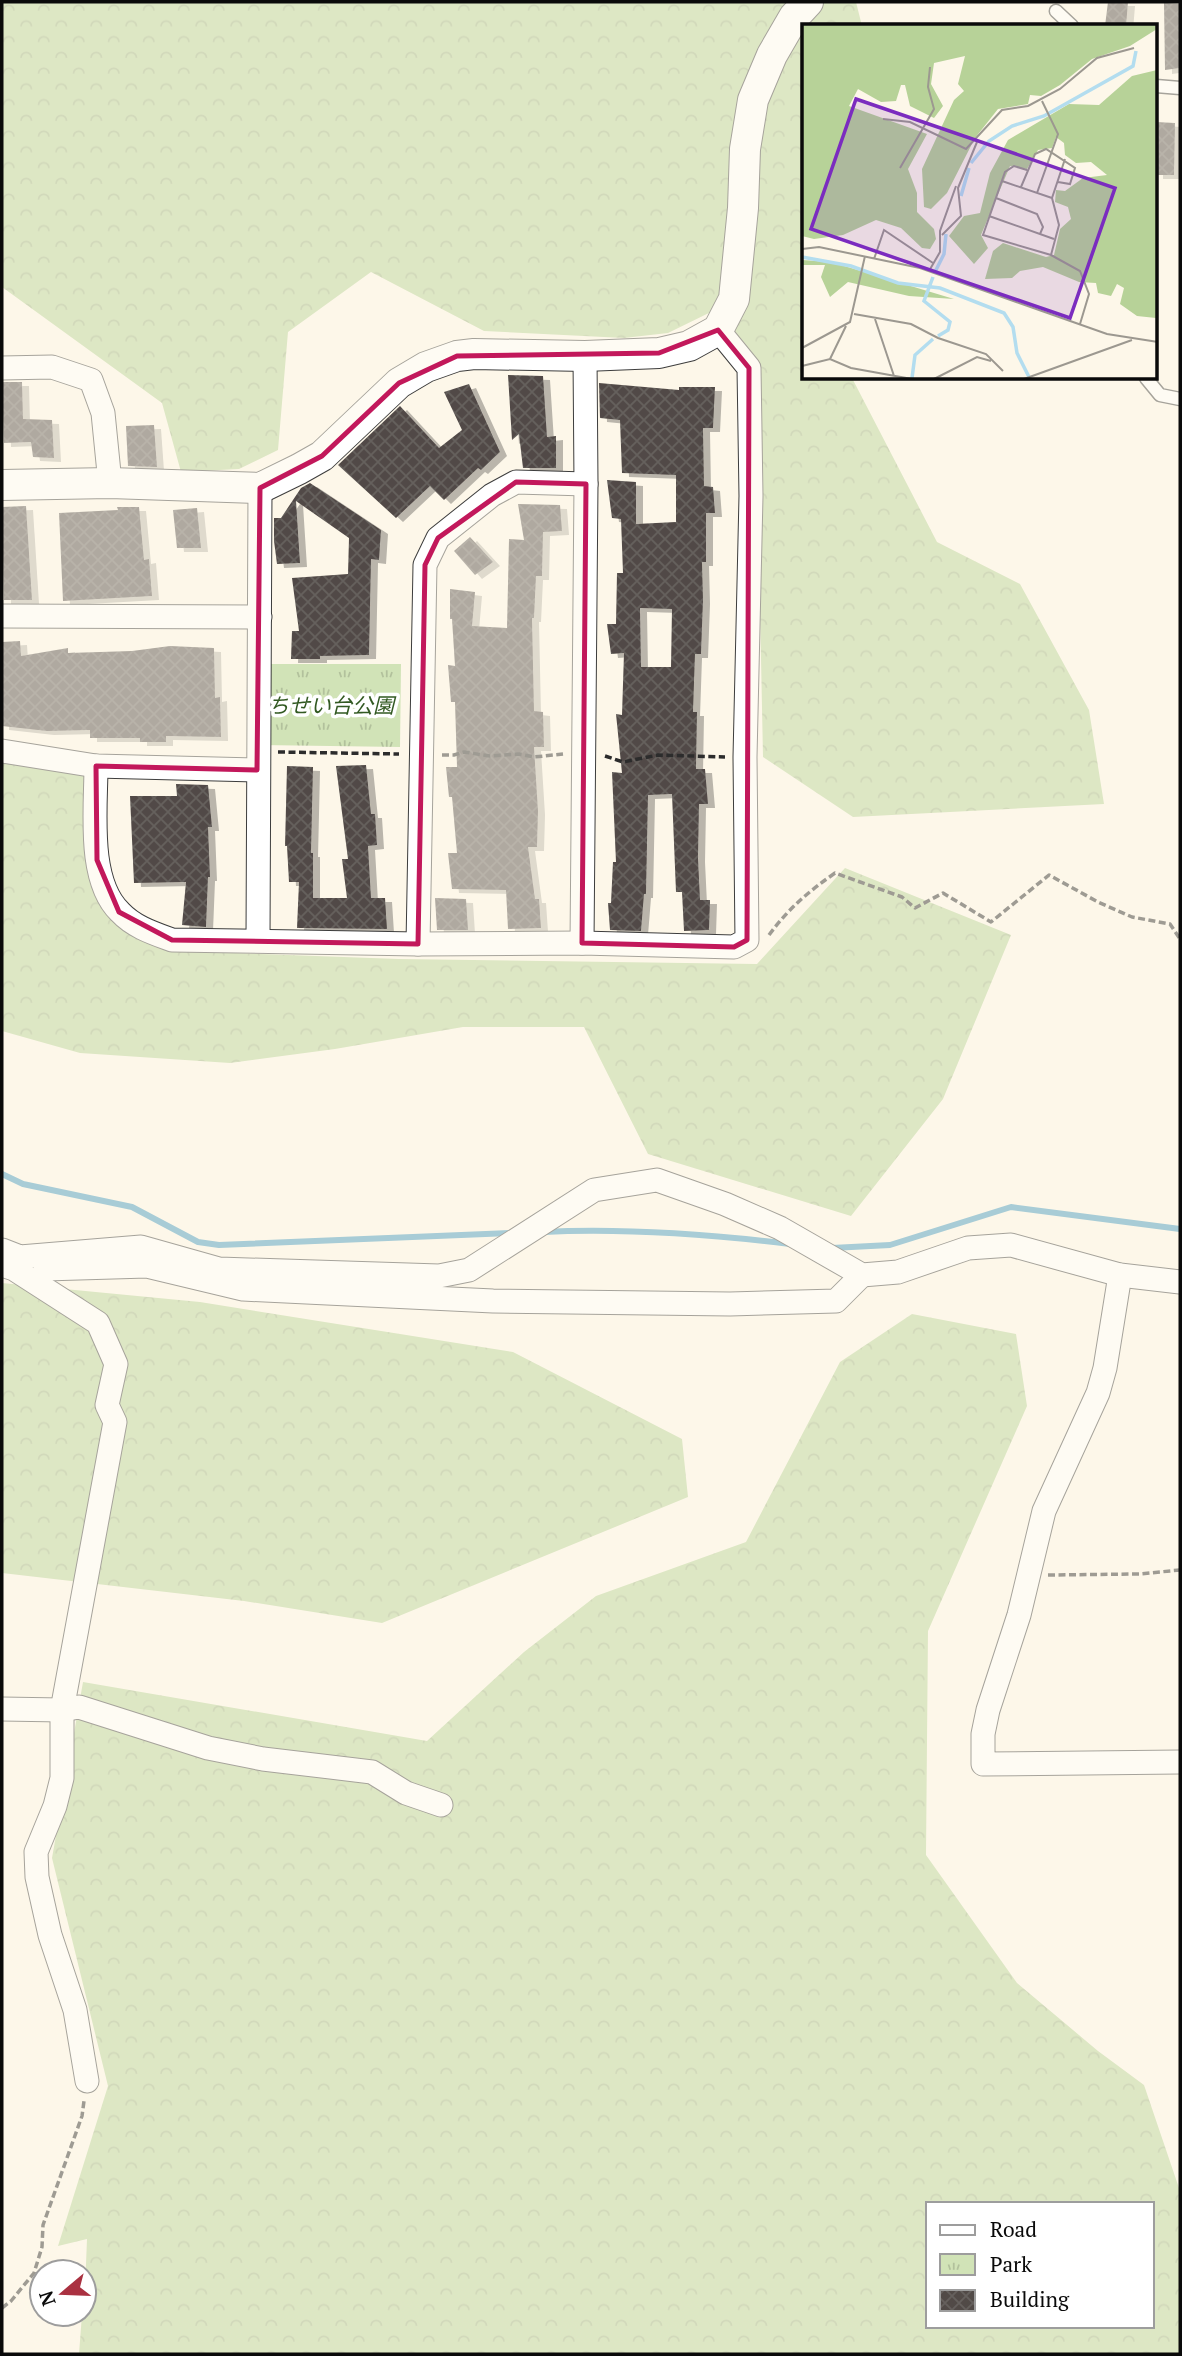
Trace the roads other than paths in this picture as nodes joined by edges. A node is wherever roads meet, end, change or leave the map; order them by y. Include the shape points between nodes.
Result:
1 (808, 2) edge
2 (1056, 11) dead end
3 (1070, 24) edge
4 (1158, 86) edge
5 (1180, 88) edge
6 (718, 331) junction
7 (584, 356) junction
8 (2, 368) edge
9 (1148, 380) edge
10 (1180, 398) edge
11 (110, 483) junction
12 (586, 484) junction
13 (2, 485) edge
14 (260, 488) junction
15 (2, 616) edge
16 (260, 617) junction
17 (2, 751) edge
18 (258, 761) junction
19 (96, 766) junction
20 (258, 940) junction
21 (582, 943) junction
22 (418, 944) junction
23 (6, 1262) edge
24 (862, 1275) junction
25 (1120, 1275) junction
26 (1180, 1282) edge
27 (2, 1709) edge
28 (62, 1710) junction
29 (1180, 1762) edge
30 (441, 1805) dead end
31 (87, 2081) road end

1 - 6 street via 772,55 753,100 734,299
2 - 3 lane
4 - 5 lane
6 - 7 street via 689,346 659,353
6 - 21 street via 749,368 747,940 734,947
7 - 12 street
7 - 14 street via 474,354 426,368 399,383 322,456
8 - 11 street via 52,368 91,380 103,413
9 - 10 lane via 1160,395
11 - 13 street
11 - 14 street
12 - 21 street
12 - 22 street via 516,482 438,538 425,565
14 - 16 street
15 - 16 street
16 - 18 street
17 - 19 street
18 - 19 street
18 - 20 street
19 - 20 street via 97,860 103,885 118,912 141,928 172,940
20 - 22 street
21 - 22 street
23 - 24 street via 147,1266 243,1289 493,1301 836,1301
23 - 24 street via 20,1256 141,1247 219,1269 439,1276 469,1270 594,1190 657,1180 780,1228
23 - 28 street via 98,1323 116,1364 107,1405 115,1422
24 - 25 street via 898,1272 968,1248 1011,1244
25 - 26 street
25 - 29 street via 1098,1393 1045,1511 1019,1615 988,1710 983,1763
27 - 28 street
28 - 30 street via 79,1707 208,1748 372,1772 406,1793
28 - 31 street via 62,1778 36,1852 37,1877 75,2010

